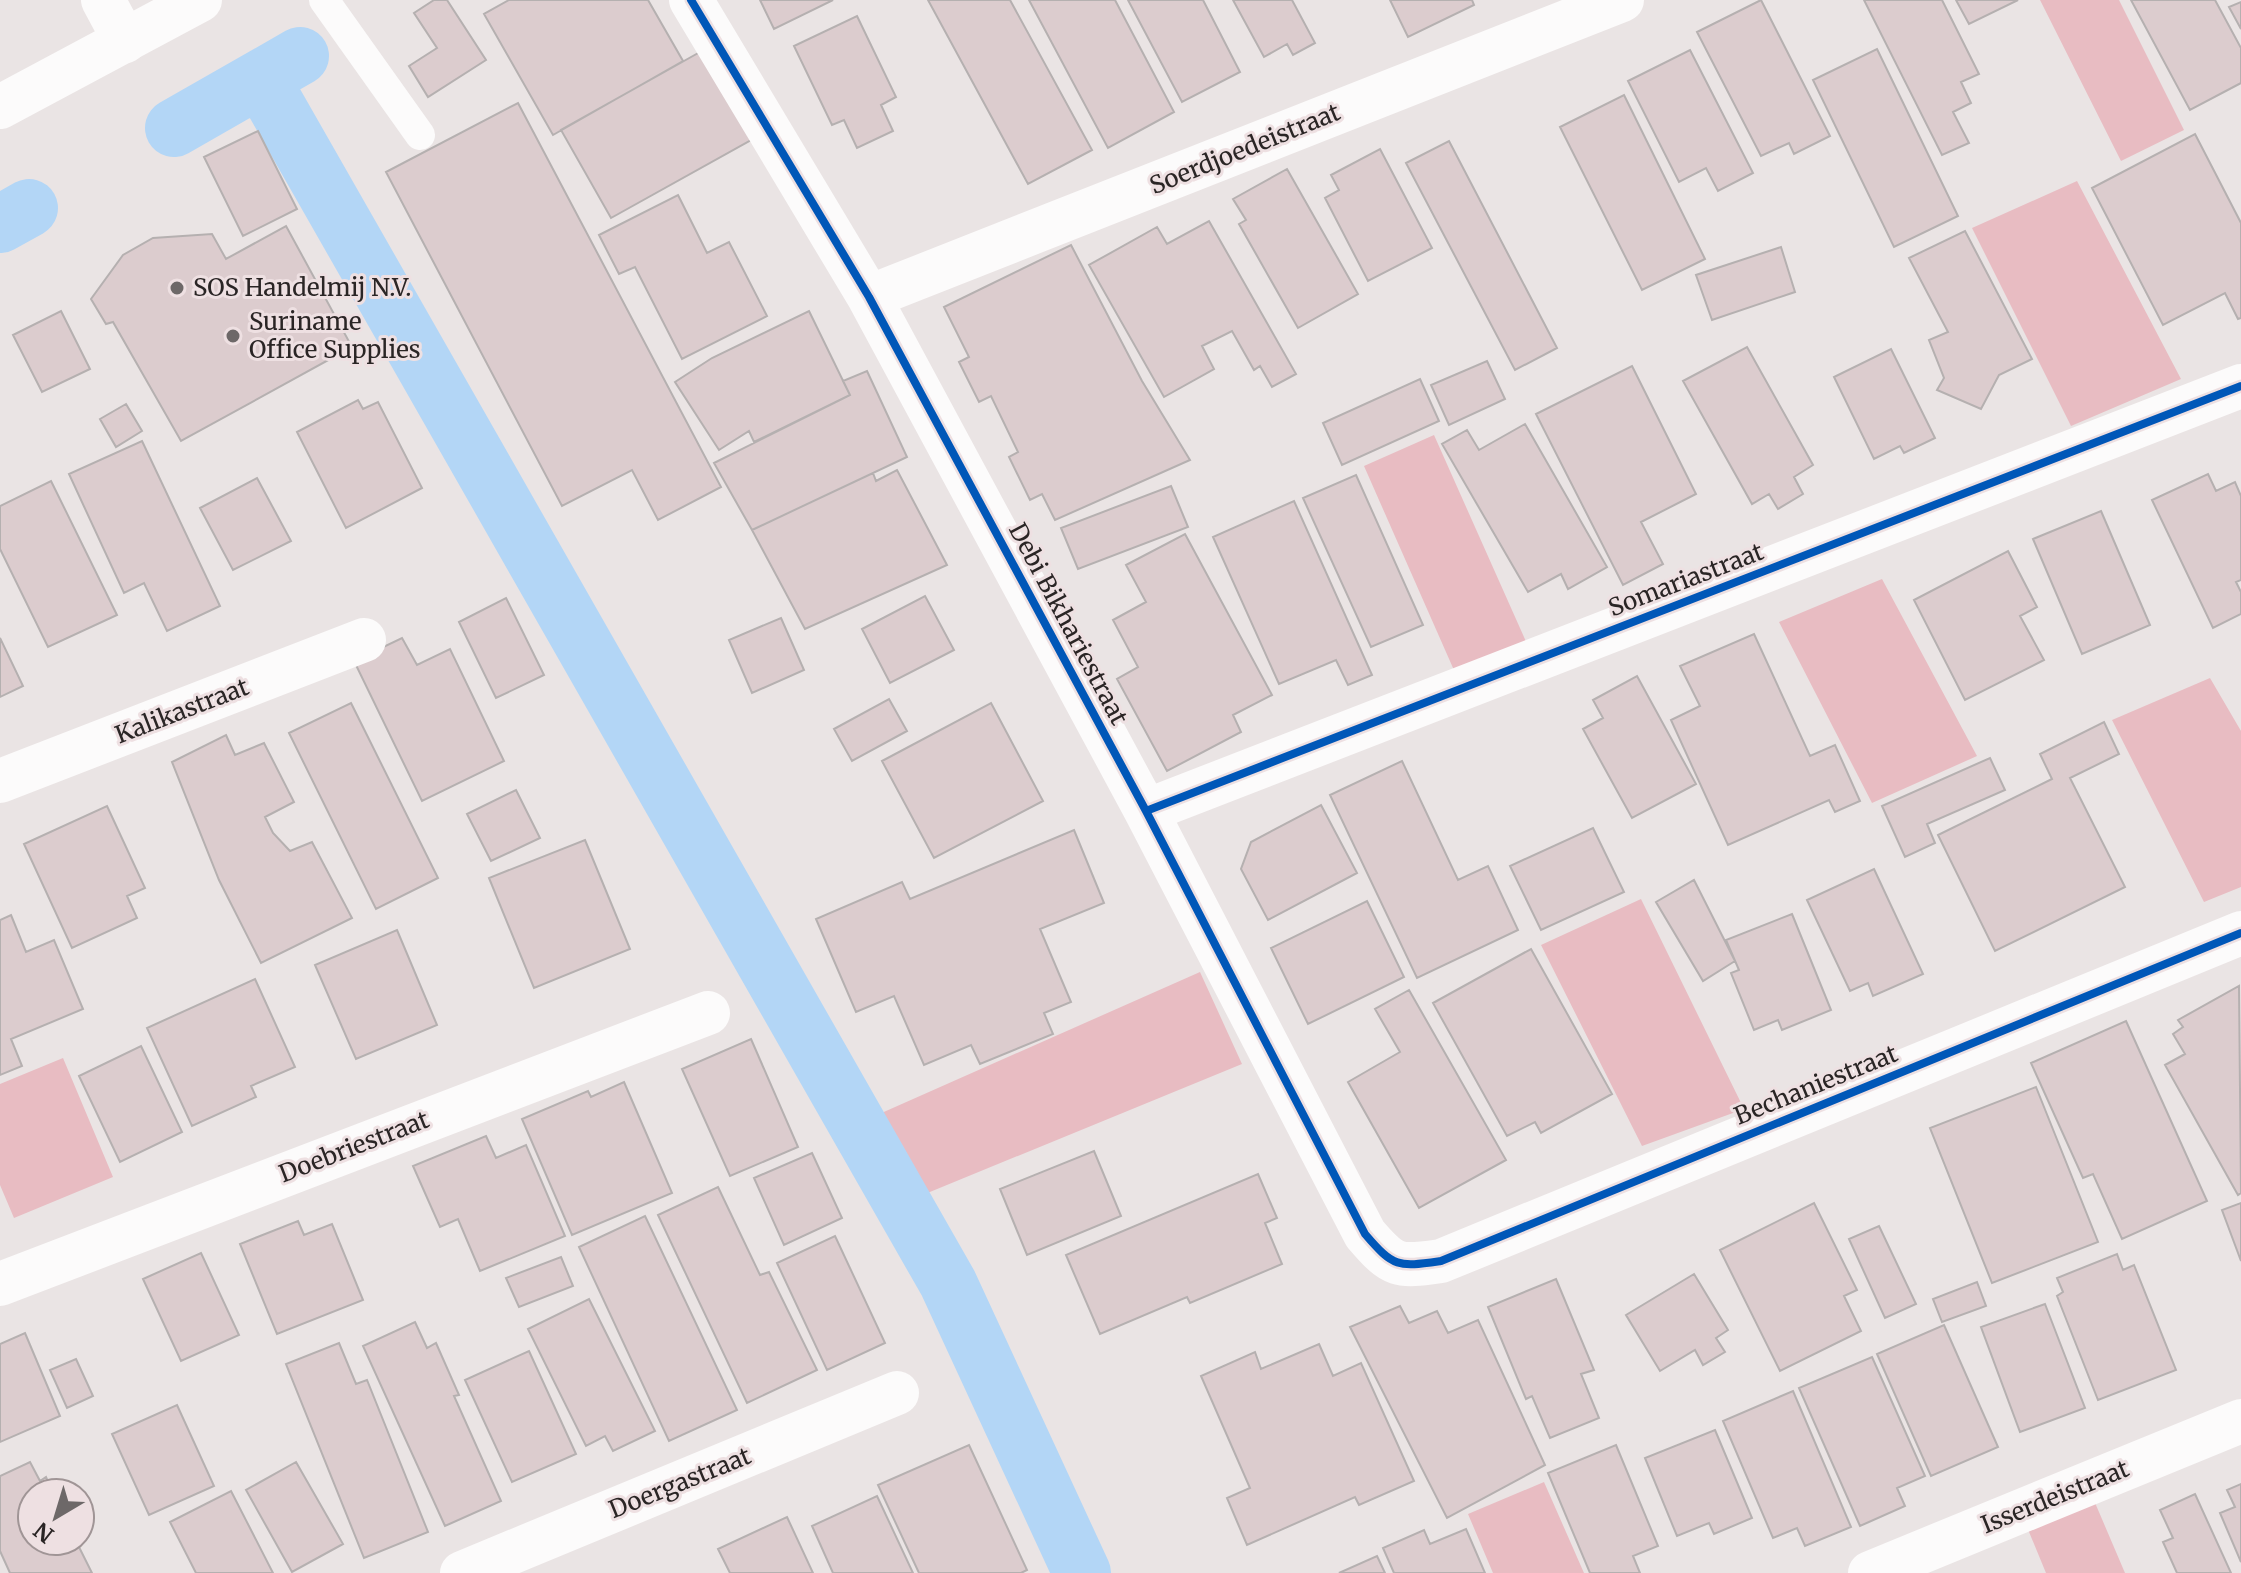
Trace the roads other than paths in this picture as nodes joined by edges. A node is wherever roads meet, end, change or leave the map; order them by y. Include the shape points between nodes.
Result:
1 (103, 0) edge
2 (200, 0) edge
3 (324, 0) edge
4 (691, 0) edge
5 (1622, 0) edge
6 (125, 41) junction
7 (0, 107) edge
8 (420, 135) dead end
9 (869, 297) junction
10 (2241, 386) edge
11 (364, 640) dead end
12 (0, 781) edge
13 (1146, 811) junction
14 (2241, 933) edge
15 (708, 1013) dead end
16 (1403, 1266) joint
17 (0, 1284) edge
18 (897, 1393) dead end
19 (2241, 1421) edge
20 (462, 1573) edge
21 (1870, 1573) edge

1 - 6 street
2 - 6 street
3 - 8 lane
4 - 9 street, Debi Bikhariestraat
5 - 9 street, Soerdjoedeistraat
6 - 7 street
9 - 13 street, Debi Bikhariestraat
10 - 13 street, Somariastraat
11 - 12 street, Kalikastraat
13 - 16 street, Debi Bikhariestraat via 1365,1234 1383,1255
14 - 16 street, Bechaniestraat via 1441,1261
15 - 17 street, Doebriestraat
18 - 20 street, Doergastraat
19 - 21 street, Isserdeistraat

